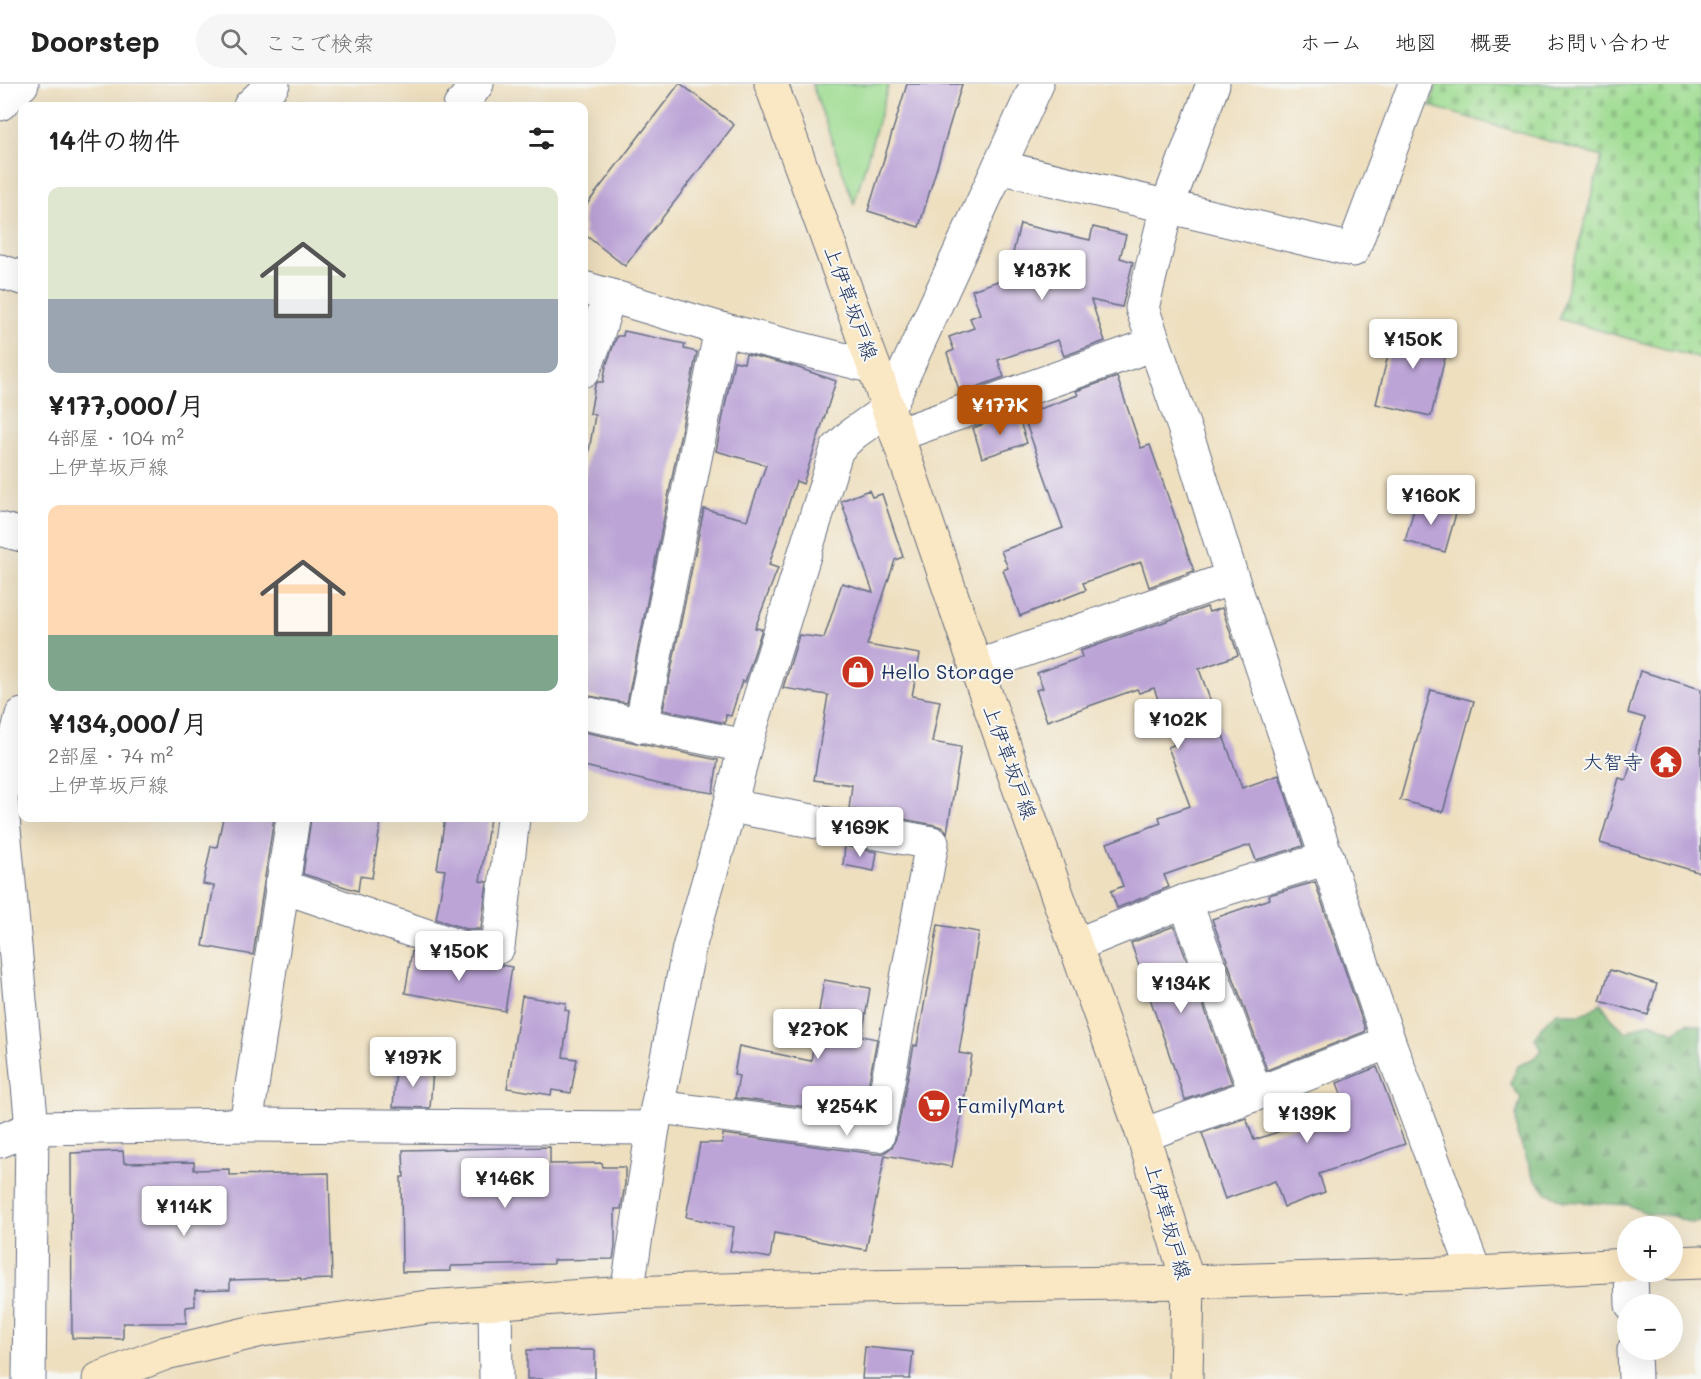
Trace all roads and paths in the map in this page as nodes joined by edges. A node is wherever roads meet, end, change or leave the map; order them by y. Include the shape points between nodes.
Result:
1 (22, 84) edge
2 (273, 84) edge
3 (477, 84) edge
4 (771, 84) edge
5 (1037, 84) edge
6 (1213, 84) edge
7 (1415, 84) edge
8 (254, 102) edge
9 (463, 102) edge
10 (0, 104) edge
11 (0, 109) edge
12 (18, 114) edge
13 (999, 167) junction
14 (1167, 207) junction
15 (0, 271) edge
16 (18, 277) edge
17 (596, 291) edge
18 (722, 328) junction
19 (1154, 345) junction
20 (588, 360) edge
21 (874, 367) junction
22 (893, 422) junction
23 (0, 529) edge
24 (18, 534) edge
25 (1232, 578) junction
26 (976, 667) junction
27 (588, 714) edge
28 (641, 726) junction
29 (18, 731) edge
30 (745, 746) junction
31 (730, 806) junction
32 (292, 822) edge
33 (513, 822) edge
34 (1328, 858) junction
35 (281, 886) junction
36 (1185, 902) junction
37 (1076, 945) junction
38 (1389, 1042) junction
39 (1256, 1094) junction
40 (656, 1118) junction
41 (246, 1125) junction
42 (32, 1128) junction
43 (1143, 1135) junction
44 (0, 1141) edge
45 (1701, 1262) edge
46 (1683, 1263) edge
47 (1617, 1266) edge
48 (1475, 1273) junction
49 (1188, 1282) junction
50 (627, 1293) junction
51 (495, 1302) junction
52 (1634, 1360) edge
53 (29, 1379) edge
54 (99, 1379) edge
55 (496, 1379) edge
56 (1186, 1379) edge
57 (1635, 1379) edge

1 - 10 street
2 - 8 street
3 - 9 street
4 - 21 street, 上伊草坂戸線
5 - 13 street
6 - 14 street
7 - 14 street via 1353,249
11 - 12 street
13 - 14 street
13 - 22 street
14 - 19 street via 1142,308
15 - 16 street
17 - 18 street
17 - 20 street via 596,340
18 - 21 street
18 - 28 street
19 - 22 street
19 - 25 street
21 - 22 street, 上伊草坂戸線
22 - 26 street, 上伊草坂戸線
22 - 30 street via 854,433 837,449
23 - 24 street
25 - 26 street
25 - 34 street
26 - 37 street, 上伊草坂戸線
27 - 28 street
28 - 30 street
29 - 42 street via 2,797
30 - 31 street
31 - 40 street via 689,948
31 - 40 street via 932,843 879,1135
32 - 35 street
33 - 35 street via 498,947 463,948
34 - 36 street
34 - 38 street
35 - 41 street
36 - 37 street
36 - 39 street
37 - 43 street, 上伊草坂戸線
38 - 39 street
38 - 48 street
39 - 43 street
40 - 41 street
40 - 50 street
41 - 42 street
42 - 44 street
42 - 53 street
43 - 49 street, 上伊草坂戸線
45 - 46 street
47 - 48 street
48 - 49 street
49 - 50 street
49 - 56 street, 上伊草坂戸線
50 - 51 street
51 - 54 street via 428,1307 262,1330 166,1353
51 - 55 street
52 - 57 street

